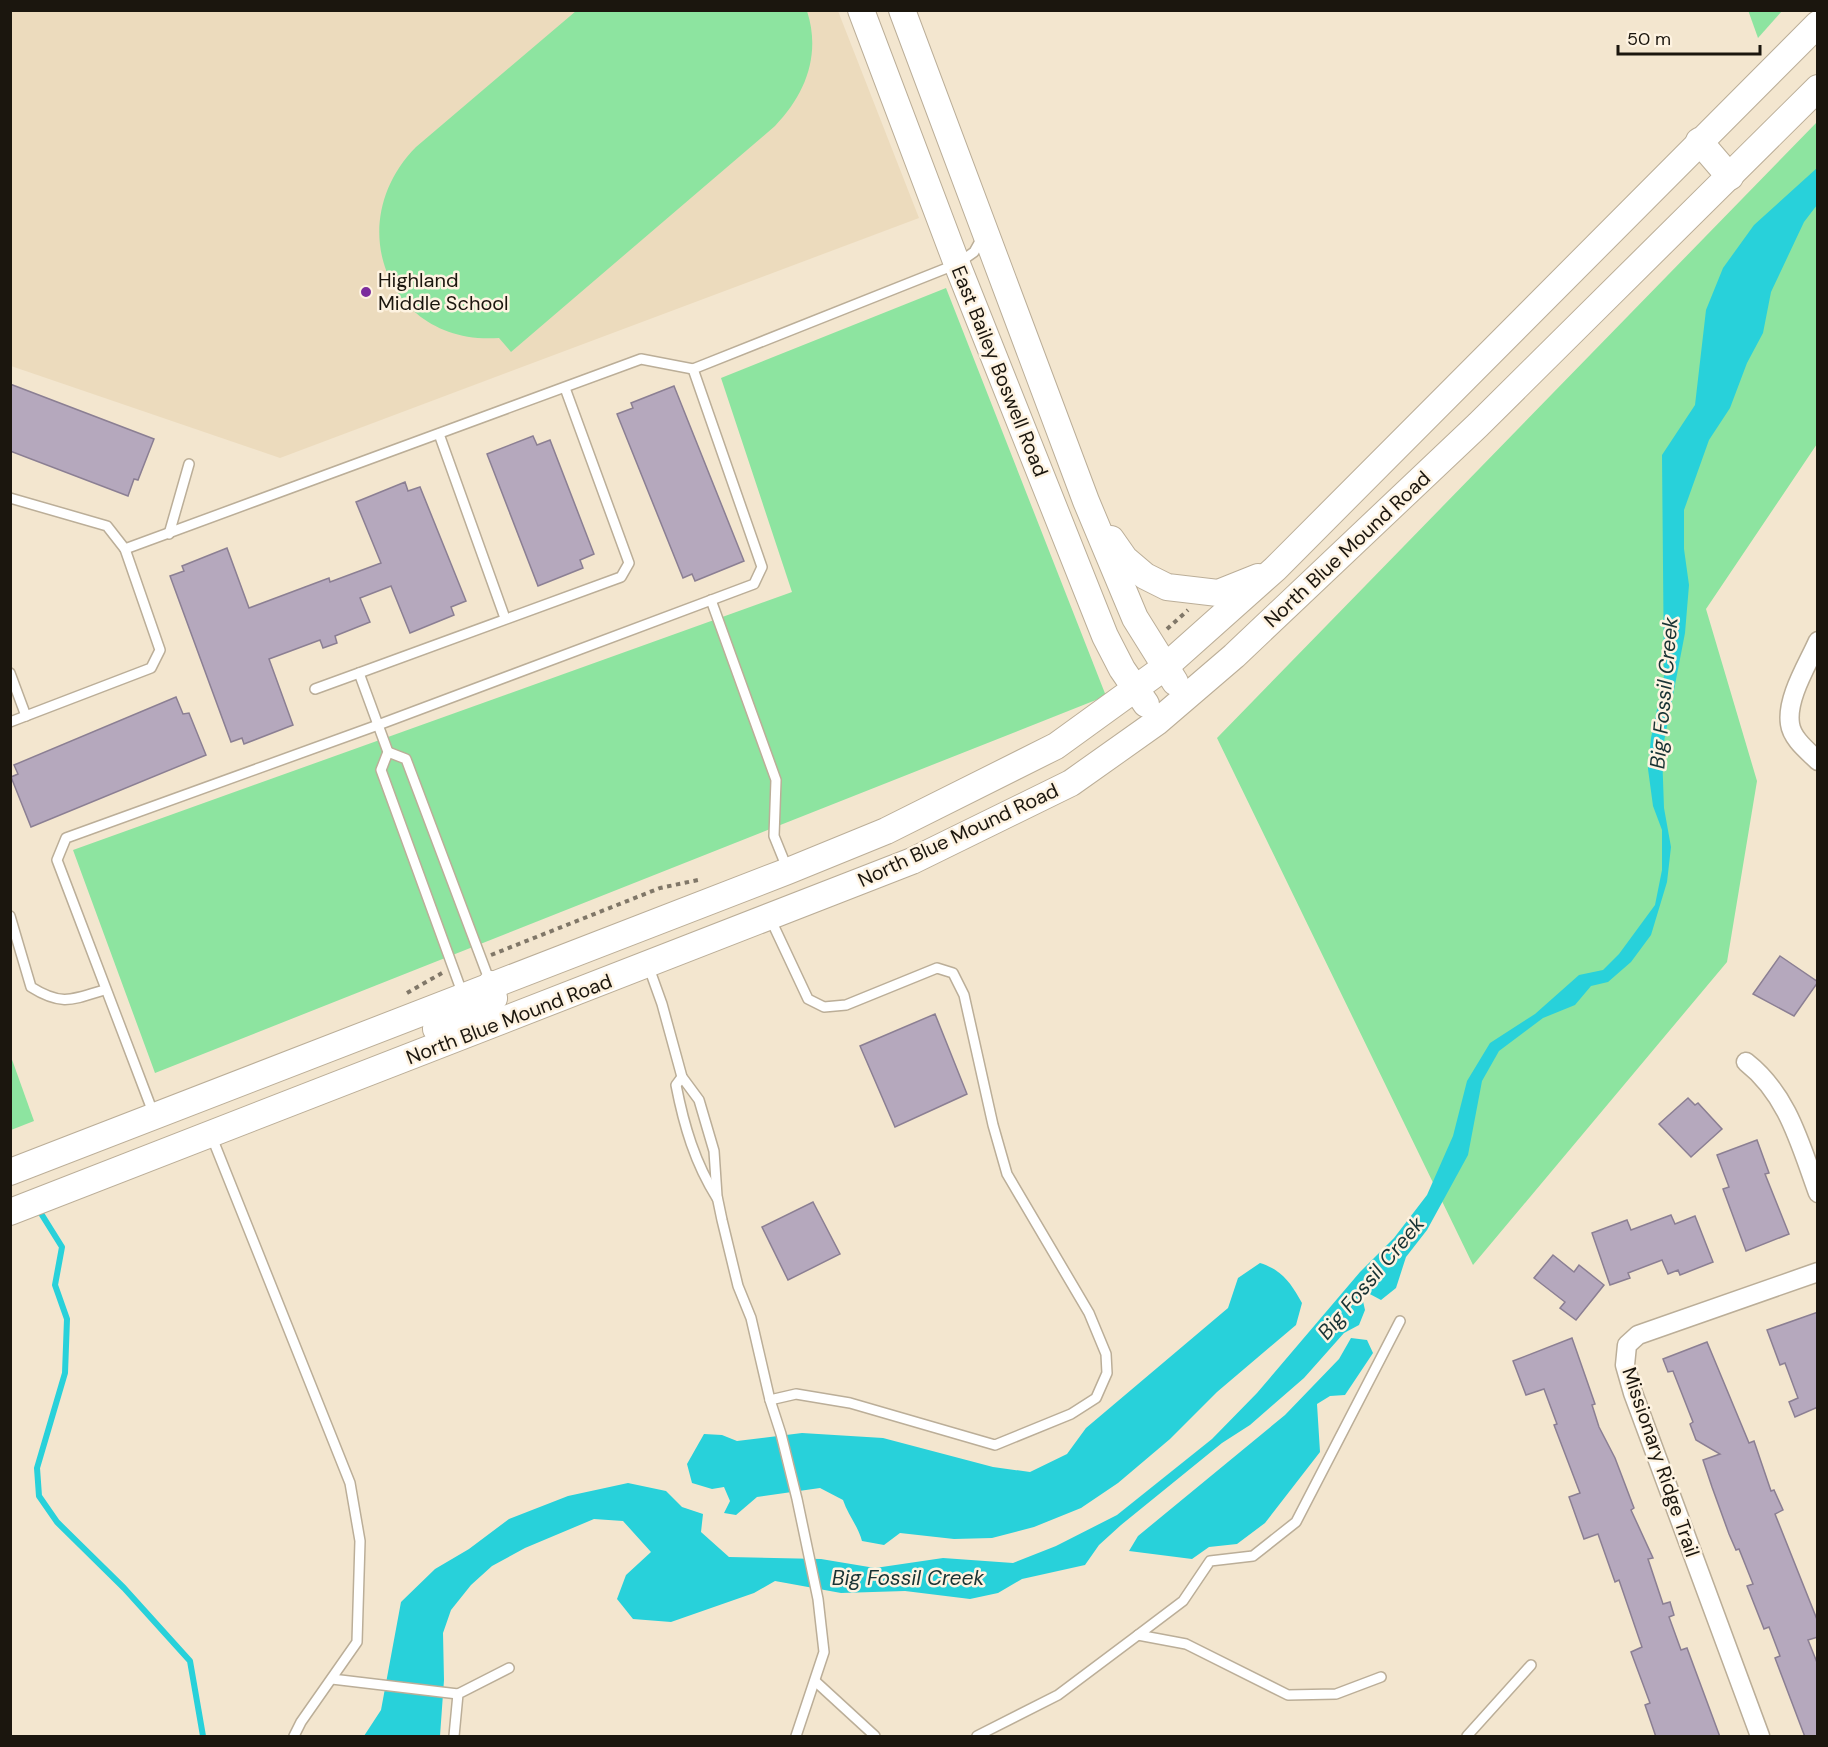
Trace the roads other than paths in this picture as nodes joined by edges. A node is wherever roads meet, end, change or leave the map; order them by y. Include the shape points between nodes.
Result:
1 (861, 10) edge
2 (879, 10) edge
3 (902, 10) edge
4 (1818, 24) edge
5 (915, 44) junction
6 (1816, 90) edge
7 (1699, 141) junction
8 (1730, 177) junction
9 (985, 231) junction
10 (957, 264) junction
11 (693, 369) junction
12 (565, 388) junction
13 (439, 434) junction
14 (189, 464) dead end
15 (10, 498) edge
16 (1086, 501) junction
17 (169, 534) junction
18 (125, 549) junction
19 (1275, 569) junction
20 (711, 600) junction
21 (505, 618) junction
22 (1818, 641) edge
23 (1165, 668) junction
24 (10, 673) edge
25 (359, 673) junction
26 (315, 689) dead end
27 (1137, 690) junction
28 (1185, 697) junction
29 (26, 716) junction
30 (10, 722) edge
31 (1157, 722) junction
32 (378, 725) junction
33 (388, 752) junction
34 (1818, 761) edge
35 (788, 871) junction
36 (10, 916) edge
37 (770, 917) junction
38 (648, 965) junction
39 (490, 984) junction
40 (104, 990) junction
41 (463, 995) junction
42 (1746, 1062) dead end
43 (682, 1077) junction
44 (304, 1097) junction
45 (154, 1115) junction
46 (211, 1134) junction
47 (10, 1172) edge
48 (1818, 1193) edge
49 (718, 1200) junction
50 (10, 1212) edge
51 (1818, 1272) edge
52 (1400, 1321) dead end
53 (770, 1400) junction
54 (1138, 1635) junction
55 (1531, 1665) dead end
56 (509, 1668) dead end
57 (1381, 1677) dead end
58 (332, 1679) junction
59 (815, 1681) junction
60 (458, 1694) junction
61 (294, 1737) edge
62 (454, 1737) edge
63 (796, 1737) edge
64 (875, 1737) edge
65 (977, 1737) edge
66 (1467, 1737) edge
67 (1760, 1737) edge

1 - 10 main road, East Bailey Boswell Road
2 - 5 main road via 892,43 900,49
3 - 5 main road, East Bailey Boswell Road
4 - 7 main road, North Blue Mound Road
5 - 9 main road, East Bailey Boswell Road
6 - 8 main road, North Blue Mound Road
7 - 8 main road
7 - 19 main road, North Blue Mound Road
8 - 28 main road, North Blue Mound Road via 1478,425 1234,656
9 - 10 lane via 974,252
9 - 16 main road, East Bailey Boswell Road
10 - 11 lane
10 - 27 main road, East Bailey Boswell Road via 1105,636
11 - 12 lane via 641,359
11 - 20 lane via 762,567 754,584
12 - 13 lane
12 - 21 lane via 629,563 621,577
13 - 17 lane
13 - 21 lane
14 - 17 lane
15 - 18 lane via 106,526
16 - 19 main road, North Blue Mound Road via 1125,560 1167,587 1218,593
16 - 23 main road, East Bailey Boswell Road via 1135,618
17 - 18 lane
18 - 29 lane via 160,650 151,668
19 - 23 main road, North Blue Mound Road
20 - 32 lane
20 - 35 lane via 776,780 774,836
21 - 25 lane
22 - 34 street via 1792,703 1790,725 1799,743
23 - 27 main road, North Blue Mound Road
23 - 28 main road, East Bailey Boswell Road
24 - 29 lane
25 - 26 lane
25 - 32 lane
27 - 31 main road, East Bailey Boswell Road
27 - 35 main road, North Blue Mound Road via 1056,746 886,831
28 - 31 main road, North Blue Mound Road
29 - 30 lane
31 - 37 main road, North Blue Mound Road via 1071,783 1017,811 912,861
32 - 33 lane
32 - 40 lane via 66,838 57,860
33 - 39 lane via 406,759
33 - 41 lane via 381,770
35 - 39 main road, North Blue Mound Road
36 - 40 lane via 31,987 50,999 68,1001
37 - 38 main road, North Blue Mound Road
37 - 53 lane via 808,999 824,1007 846,1005 937,968 953,973 964,995 1007,1174 1089,1313 1106,1354 1107,1373 1096,1398 1029,1433 995,1444 850,1403 796,1394
38 - 43 lane
38 - 44 main road, North Blue Mound Road
39 - 41 main road, North Blue Mound Road
39 - 44 main road via 494,998 481,1010 340,1066
40 - 45 lane
41 - 45 main road, North Blue Mound Road
42 - 48 street via 1775,1090 1789,1113
43 - 49 lane via 699,1100 714,1150
43 - 49 lane via 676,1085 682,1118 699,1170
44 - 46 main road, North Blue Mound Road
45 - 47 main road, North Blue Mound Road
46 - 50 main road, North Blue Mound Road
46 - 58 lane via 350,1483 360,1541 357,1642
49 - 53 lane
51 - 67 street, Missionary Ridge Trail via 1638,1335 1627,1346 1625,1365 1633,1393
52 - 54 lane via 1296,1522 1253,1556 1210,1561 1183,1601
53 - 59 lane via 782,1434 818,1599 824,1652
54 - 57 lane via 1186,1644 1288,1695 1336,1694
54 - 65 lane via 1058,1695
55 - 66 lane
56 - 60 lane
58 - 60 lane
58 - 61 lane
59 - 63 lane
59 - 64 lane
60 - 62 lane

